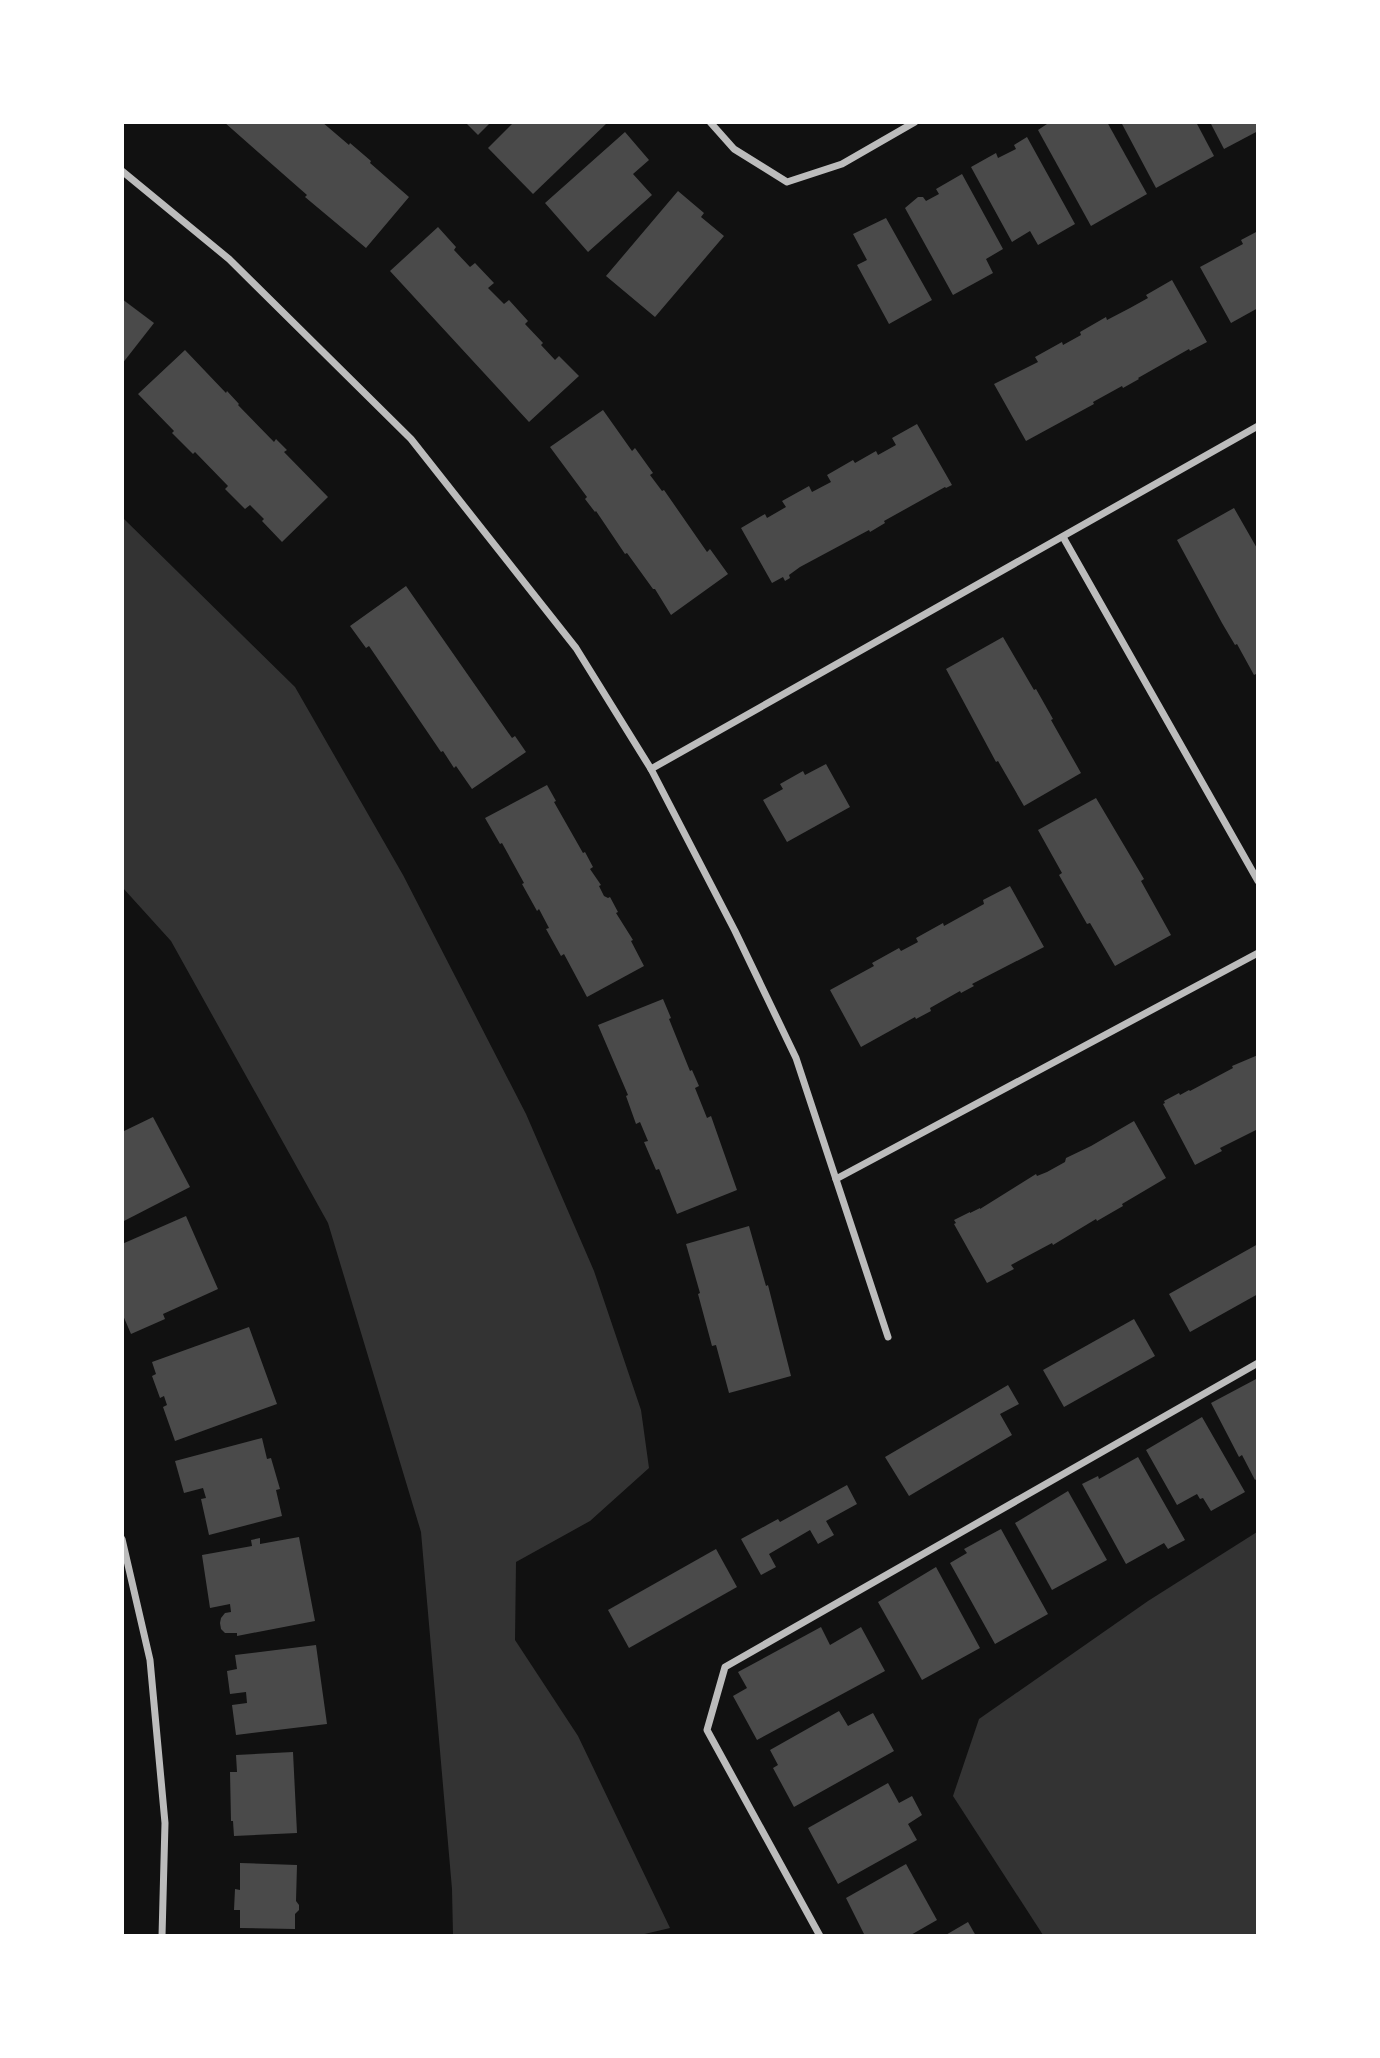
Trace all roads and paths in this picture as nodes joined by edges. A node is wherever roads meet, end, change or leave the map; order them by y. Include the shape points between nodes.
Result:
1 (710, 122) edge
2 (915, 122) edge
3 (122, 170) edge
4 (1258, 426) edge
5 (1063, 537) junction
6 (651, 769) junction
7 (1258, 881) edge
8 (1258, 953) edge
9 (836, 1179) junction
10 (887, 1337) dead end
11 (1258, 1363) edge
12 (122, 1539) edge
13 (162, 1936) edge
14 (820, 1936) edge

1 - 2 street via 734,149 787,182 842,164
3 - 6 street via 229,259 411,439 576,648
4 - 5 street
5 - 6 street
5 - 7 street
6 - 9 street via 796,1058
8 - 9 street
9 - 10 street
11 - 14 street via 725,1667 707,1730
12 - 13 street via 150,1660 166,1823

